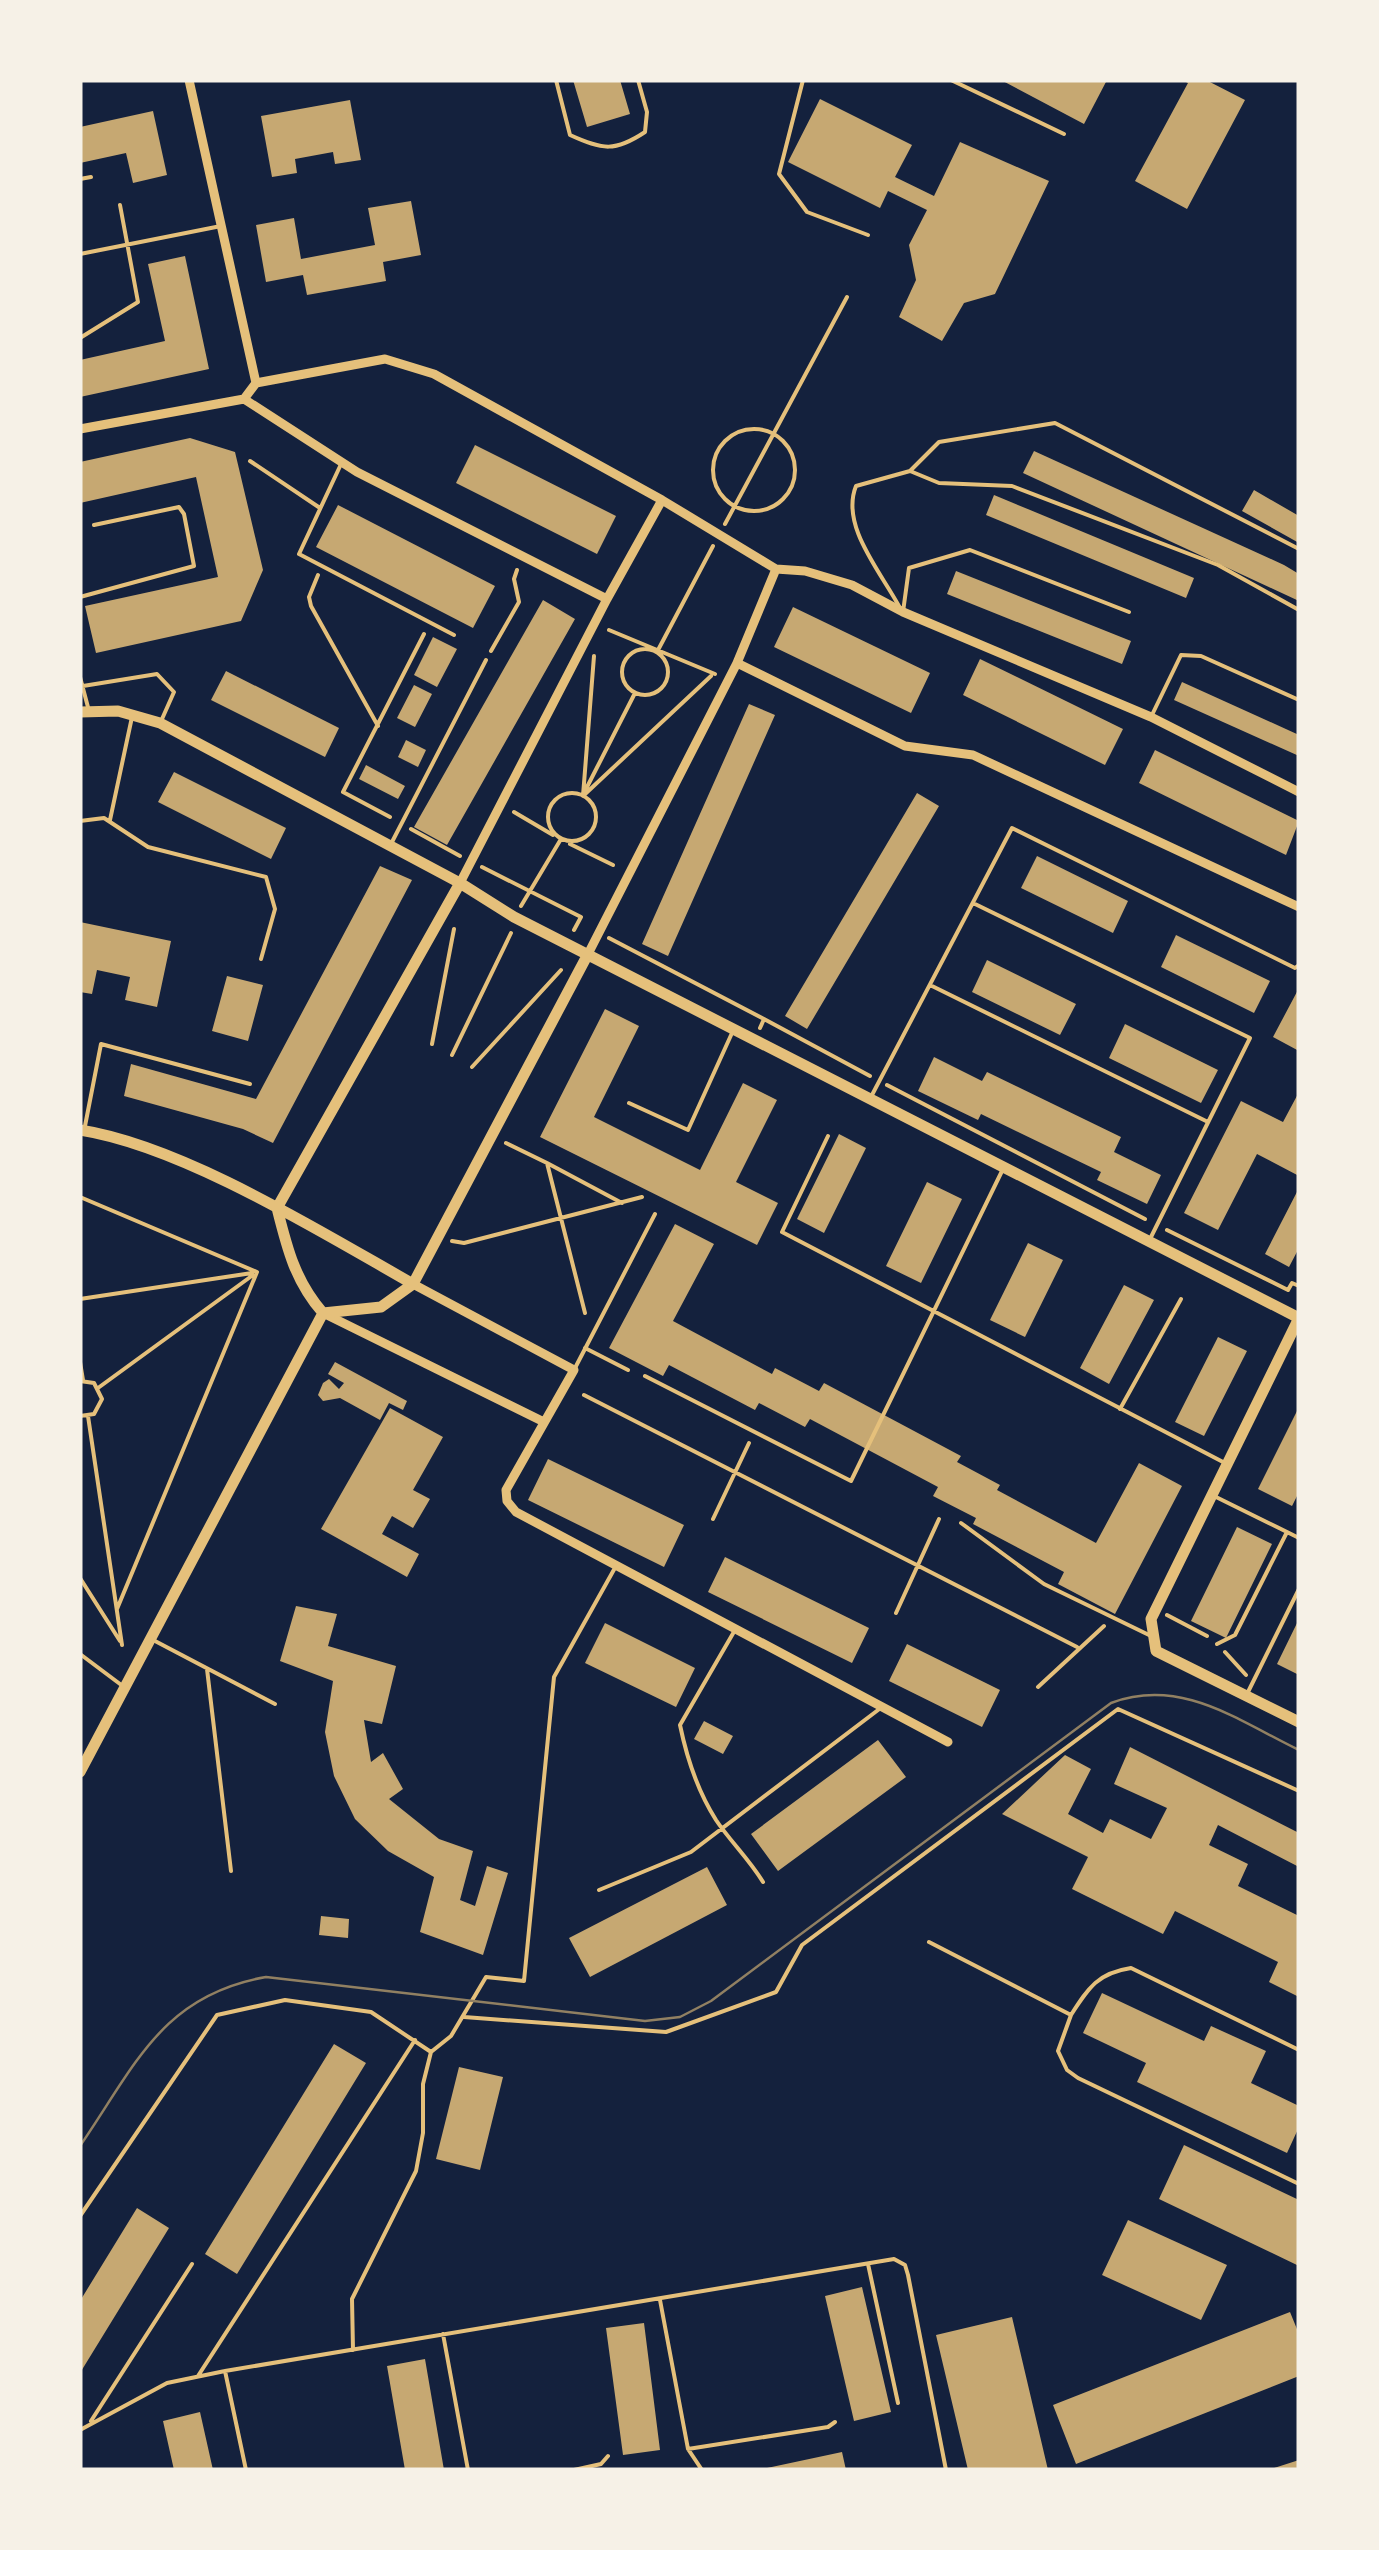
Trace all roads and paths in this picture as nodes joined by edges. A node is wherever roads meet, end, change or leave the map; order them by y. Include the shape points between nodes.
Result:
1 (189, 80) edge
2 (556, 80) edge
3 (638, 80) edge
4 (803, 80) edge
5 (950, 80) edge
6 (1064, 134) dead end
7 (91, 176) dead end
8 (80, 179) edge
9 (120, 205) dead end
10 (221, 226) junction
11 (868, 235) dead end
12 (127, 244) junction
13 (80, 254) edge
14 (847, 297) dead end
15 (80, 338) edge
16 (256, 383) junction
17 (244, 399) junction
18 (80, 429) edge
19 (772, 436) junction
20 (250, 461) dead end
21 (342, 462) junction
22 (910, 471) junction
23 (662, 500) junction
24 (736, 503) junction
25 (320, 508) junction
26 (94, 525) dead end
27 (720, 534) junction
28 (1299, 549) edge
29 (522, 556) junction
30 (322, 566) junction
31 (776, 568) junction
32 (80, 597) edge
33 (607, 599) junction
34 (1299, 610) edge
35 (903, 612) junction
36 (1129, 612) dead end
37 (430, 622) junction
38 (597, 624) dead end
39 (454, 635) dead end
40 (596, 644) dead end
41 (657, 652) junction
42 (486, 660) joint
43 (737, 663) junction
44 (713, 675) junction
45 (80, 677) edge
46 (82, 686) edge
47 (635, 693) junction
48 (1299, 700) edge
49 (85, 712) edge
50 (132, 713) junction
51 (1151, 717) junction
52 (160, 723) junction
53 (378, 726) junction
54 (1299, 792) edge
55 (583, 796) junction
56 (505, 808) dead end
57 (80, 820) edge
58 (110, 820) junction
59 (401, 824) junction
60 (561, 839) junction
61 (390, 846) junction
62 (613, 865) dead end
63 (460, 883) junction
64 (973, 903) junction
65 (1299, 907) edge
66 (514, 917) junction
67 (580, 918) dead end
68 (454, 929) dead end
69 (599, 932) junction
70 (588, 954) junction
71 (261, 959) dead end
72 (564, 966) dead end
73 (1299, 966) edge
74 (930, 984) junction
75 (764, 1019) junction
76 (734, 1029) junction
77 (754, 1040) junction
78 (432, 1044) dead end
79 (452, 1055) dead end
80 (472, 1066) dead end
81 (879, 1081) junction
82 (250, 1084) dead end
83 (870, 1099) junction
84 (629, 1104) dead end
85 (1209, 1122) junction
86 (82, 1131) edge
87 (828, 1136) dead end
88 (491, 1137) junction
89 (547, 1163) junction
90 (1004, 1167) junction
91 (80, 1197) edge
92 (642, 1197) dead end
93 (622, 1203) junction
94 (278, 1208) junction
95 (656, 1214) dead end
96 (562, 1220) junction
97 (1157, 1226) junction
98 (437, 1239) junction
99 (1149, 1242) junction
100 (257, 1272) junction
101 (414, 1284) junction
102 (1288, 1290) dead end
103 (80, 1298) edge
104 (1181, 1299) dead end
105 (932, 1311) junction
106 (323, 1313) junction
107 (585, 1313) dead end
108 (1299, 1318) edge
109 (586, 1348) junction
110 (80, 1362) edge
111 (574, 1370) junction
112 (628, 1370) dead end
113 (645, 1376) dead end
114 (81, 1380) edge
115 (98, 1388) junction
116 (584, 1395) dead end
117 (1120, 1409) junction
118 (80, 1416) edge
119 (88, 1416) junction
120 (544, 1422) junction
121 (754, 1432) junction
122 (1227, 1464) junction
123 (735, 1473) junction
124 (1212, 1495) junction
125 (939, 1519) dead end
126 (712, 1520) dead end
127 (960, 1523) dead end
128 (1286, 1532) junction
129 (1299, 1538) edge
130 (616, 1566) junction
131 (917, 1566) junction
132 (80, 1578) edge
133 (1299, 1589) edge
134 (1296, 1602) edge
135 (117, 1609) junction
136 (1156, 1609) junction
137 (896, 1613) dead end
138 (1115, 1618) junction
139 (735, 1629) junction
140 (1154, 1637) junction
141 (148, 1638) junction
142 (1217, 1644) junction
143 (1077, 1646) junction
144 (80, 1654) edge
145 (207, 1669) junction
146 (1253, 1682) junction
147 (122, 1686) junction
148 (1038, 1687) dead end
149 (1246, 1696) junction
150 (274, 1704) dead end
151 (882, 1707) junction
152 (1299, 1722) edge
153 (948, 1742) dead end
154 (80, 1772) edge
155 (1299, 1791) edge
156 (723, 1828) junction
157 (230, 1871) dead end
158 (763, 1882) dead end
159 (599, 1890) dead end
160 (929, 1942) dead end
161 (1071, 2014) junction
162 (464, 2016) junction
163 (415, 2040) junction
164 (1299, 2050) edge
165 (432, 2052) junction
166 (1299, 2170) edge
167 (1296, 2183) edge
168 (80, 2216) edge
169 (192, 2264) dead end
170 (868, 2264) junction
171 (660, 2300) junction
172 (443, 2334) junction
173 (353, 2350) junction
174 (226, 2371) junction
175 (196, 2379) junction
176 (898, 2403) dead end
177 (835, 2422) dead end
178 (88, 2425) junction
179 (80, 2430) edge
180 (688, 2449) junction
181 (608, 2456) dead end
182 (246, 2470) edge
183 (468, 2470) edge
184 (574, 2470) edge
185 (702, 2470) edge
186 (946, 2470) edge

1 - 10 street
2 - 3 lane via 570,135 605,150 646,132 648,112
4 - 11 lane via 780,174 807,212
5 - 6 lane
7 - 8 lane
9 - 12 lane
10 - 12 lane
10 - 16 street
12 - 13 lane
12 - 15 lane via 138,302
14 - 19 path
16 - 17 street
16 - 23 street via 386,359 434,374
17 - 18 street
17 - 21 street
19 - 24 path
19 - 24 path via 748,430 718,448 716,486
19 - 24 path via 794,455 791,491 762,510
20 - 25 lane
21 - 25 lane
21 - 29 street
22 - 28 lane via 939,442 1056,423
22 - 34 lane via 939,483 1012,486 1218,565
22 - 35 lane via 856,486 850,501 851,519
23 - 27 street
23 - 33 street
24 - 27 path
25 - 30 lane via 300,554
26 - 32 lane via 178,508 194,566
27 - 31 street
27 - 41 path
29 - 33 street
29 - 42 path via 514,580 519,602
30 - 37 lane
30 - 53 path via 311,606
31 - 35 street via 852,585
31 - 43 street
33 - 63 street
35 - 36 lane via 909,568 970,550
35 - 51 street
37 - 39 lane
37 - 53 path
38 - 41 path
40 - 55 path
41 - 44 path
41 - 47 path via 668,672 664,686 651,695
41 - 47 path via 642,649 625,662 622,676
42 - 59 lane
43 - 44 path
43 - 65 street via 906,746 973,755
43 - 69 street
44 - 55 path
45 - 46 lane
46 - 49 lane
46 - 52 lane via 157,674 174,692
47 - 55 path
48 - 51 lane via 1201,656 1181,655
49 - 50 street
50 - 52 street
50 - 58 lane
51 - 54 street
52 - 61 street
53 - 59 path via 344,792
55 - 60 path via 566,794 552,803 550,827
55 - 60 path via 594,806 594,828 583,839
56 - 60 path
57 - 58 lane
58 - 71 lane via 148,847 266,876 275,909
59 - 61 lane
60 - 62 path
60 - 66 path
61 - 63 street
63 - 66 street
63 - 94 street
64 - 73 lane via 1012,828
64 - 74 lane
64 - 85 lane via 1250,1038
66 - 70 street
66 - 79 path
67 - 69 path
68 - 78 path
69 - 70 street
69 - 75 path
70 - 76 street
70 - 88 street
72 - 80 path
74 - 81 lane
74 - 85 lane
75 - 77 path
75 - 81 path
76 - 77 street
76 - 84 lane via 688,1130
77 - 83 street
81 - 83 lane
81 - 97 path
82 - 86 lane via 102,1044
83 - 90 street
85 - 97 lane
86 - 94 street via 150,1150
87 - 105 lane via 782,1232
88 - 89 path
88 - 98 street
89 - 93 path
89 - 96 path
90 - 99 street
90 - 105 lane
91 - 100 path
92 - 93 path
93 - 96 path
94 - 101 street
94 - 106 street via 290,1262
95 - 109 lane
96 - 98 path via 464,1243
96 - 107 path
97 - 99 lane
97 - 102 path
98 - 101 street
99 - 108 street
100 - 103 path
100 - 115 path
100 - 135 path
101 - 106 street via 381,1308
101 - 111 street
104 - 117 lane
105 - 117 lane
105 - 121 lane via 851,1481
106 - 120 street
106 - 141 street
108 - 122 street
109 - 111 lane
109 - 112 lane
110 - 114 path
111 - 120 street
113 - 121 lane
114 - 115 path
115 - 119 path via 100,1404
116 - 123 path
117 - 122 lane
118 - 119 path
119 - 135 path
120 - 130 street via 506,1490 507,1501
121 - 123 path
122 - 124 street
123 - 126 path
123 - 131 path
124 - 128 lane
124 - 136 street
125 - 131 path
127 - 138 lane via 1044,1584
128 - 129 lane
128 - 142 lane via 1235,1636
130 - 139 street
130 - 162 lane via 554,1677 524,1981 486,1977
131 - 137 path
131 - 143 path
132 - 135 path via 122,1645
133 - 134 lane
134 - 146 lane
136 - 140 street
136 - 142 path
138 - 140 lane
138 - 143 path
139 - 151 street
139 - 156 lane via 680,1725 688,1766
140 - 149 street via 1156,1651
141 - 145 lane
141 - 147 street
142 - 146 path
143 - 148 path
144 - 147 lane
145 - 150 lane
145 - 157 lane
146 - 149 lane
147 - 154 street
149 - 152 street
151 - 153 street
151 - 156 lane
155 - 162 lane via 1118,1709 802,1945 776,1992 666,2032
156 - 158 lane
156 - 159 lane via 691,1852
160 - 161 lane
161 - 164 lane via 1092,1982 1131,1968
161 - 167 lane via 1058,2051 1066,2070
162 - 165 lane
163 - 165 lane
163 - 168 lane via 371,2012 284,2000 216,2015
163 - 175 lane
165 - 173 lane via 416,2171 352,2299
166 - 167 lane
169 - 178 lane
170 - 171 lane
170 - 176 lane
170 - 186 lane via 894,2259 905,2265
171 - 172 lane
171 - 180 lane
172 - 173 lane
172 - 183 lane
173 - 174 lane
174 - 175 lane
174 - 182 lane
175 - 178 lane via 166,2383
177 - 180 lane
178 - 179 lane
180 - 185 lane
181 - 184 lane

